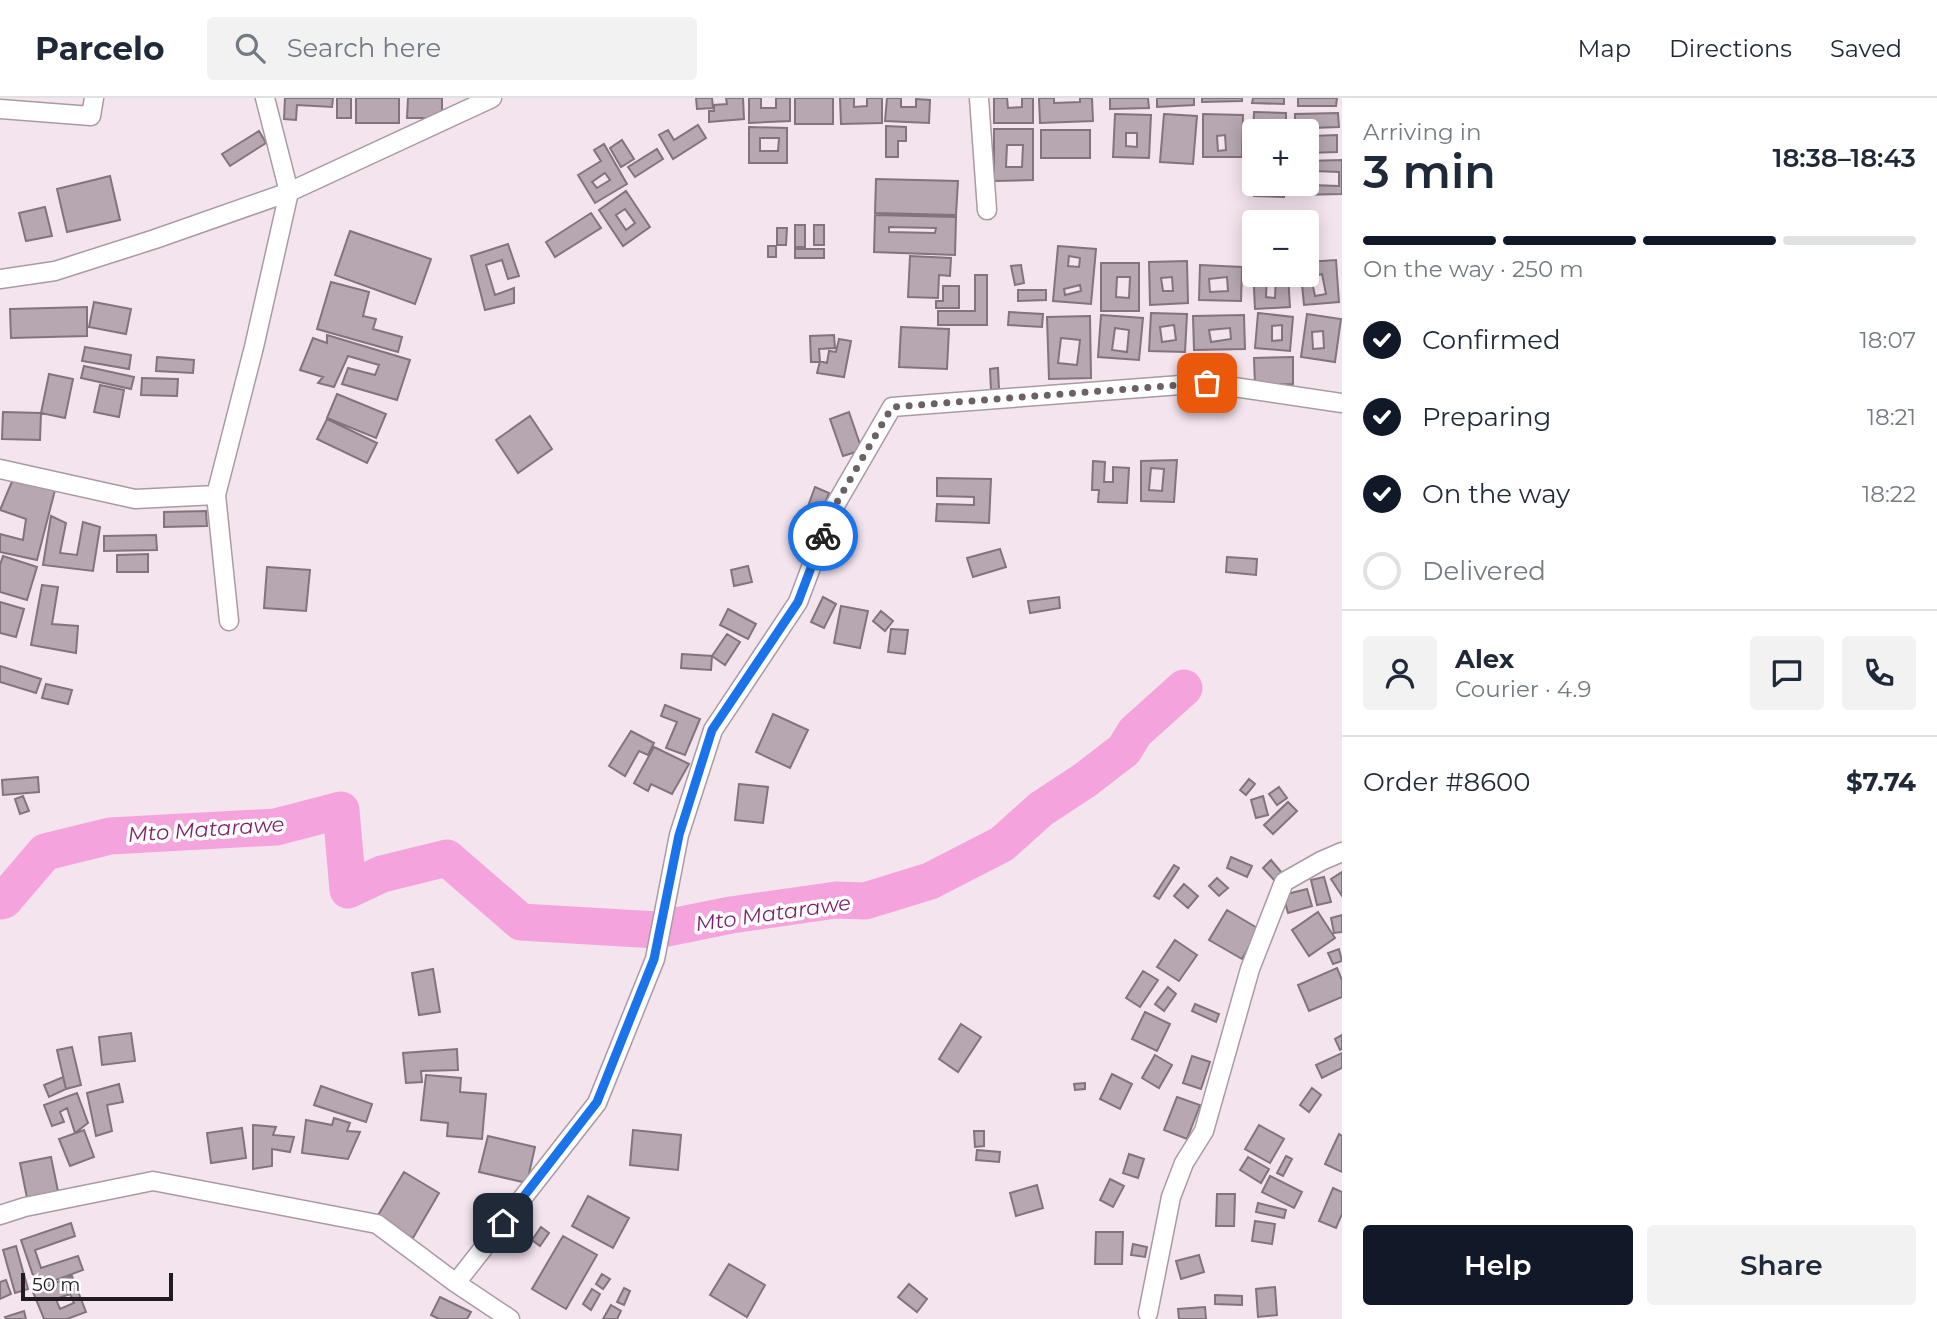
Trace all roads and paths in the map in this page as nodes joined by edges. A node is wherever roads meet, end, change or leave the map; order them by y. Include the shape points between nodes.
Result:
1 (94, 98) edge
2 (265, 98) edge
3 (492, 98) edge
4 (979, 98) edge
5 (0, 109) edge
6 (289, 192) junction
7 (987, 210) dead end
8 (0, 279) edge
9 (1342, 403) edge
10 (0, 469) edge
11 (216, 495) junction
12 (229, 621) dead end
13 (1342, 852) edge
14 (0, 1215) edge
15 (456, 1283) junction
16 (1148, 1313) dead end
17 (510, 1319) edge

1 - 5 street via 91,117
2 - 6 street
3 - 6 street
4 - 7 street
6 - 8 street via 55,271
6 - 11 street
9 - 15 street via 1207,383 892,407 833,509 798,602 712,730 679,835 654,959 597,1102
10 - 11 street via 135,499
11 - 12 street
13 - 16 street via 1284,882 1250,969 1204,1131 1184,1163 1171,1197
14 - 15 street via 153,1181 377,1224
15 - 17 street

